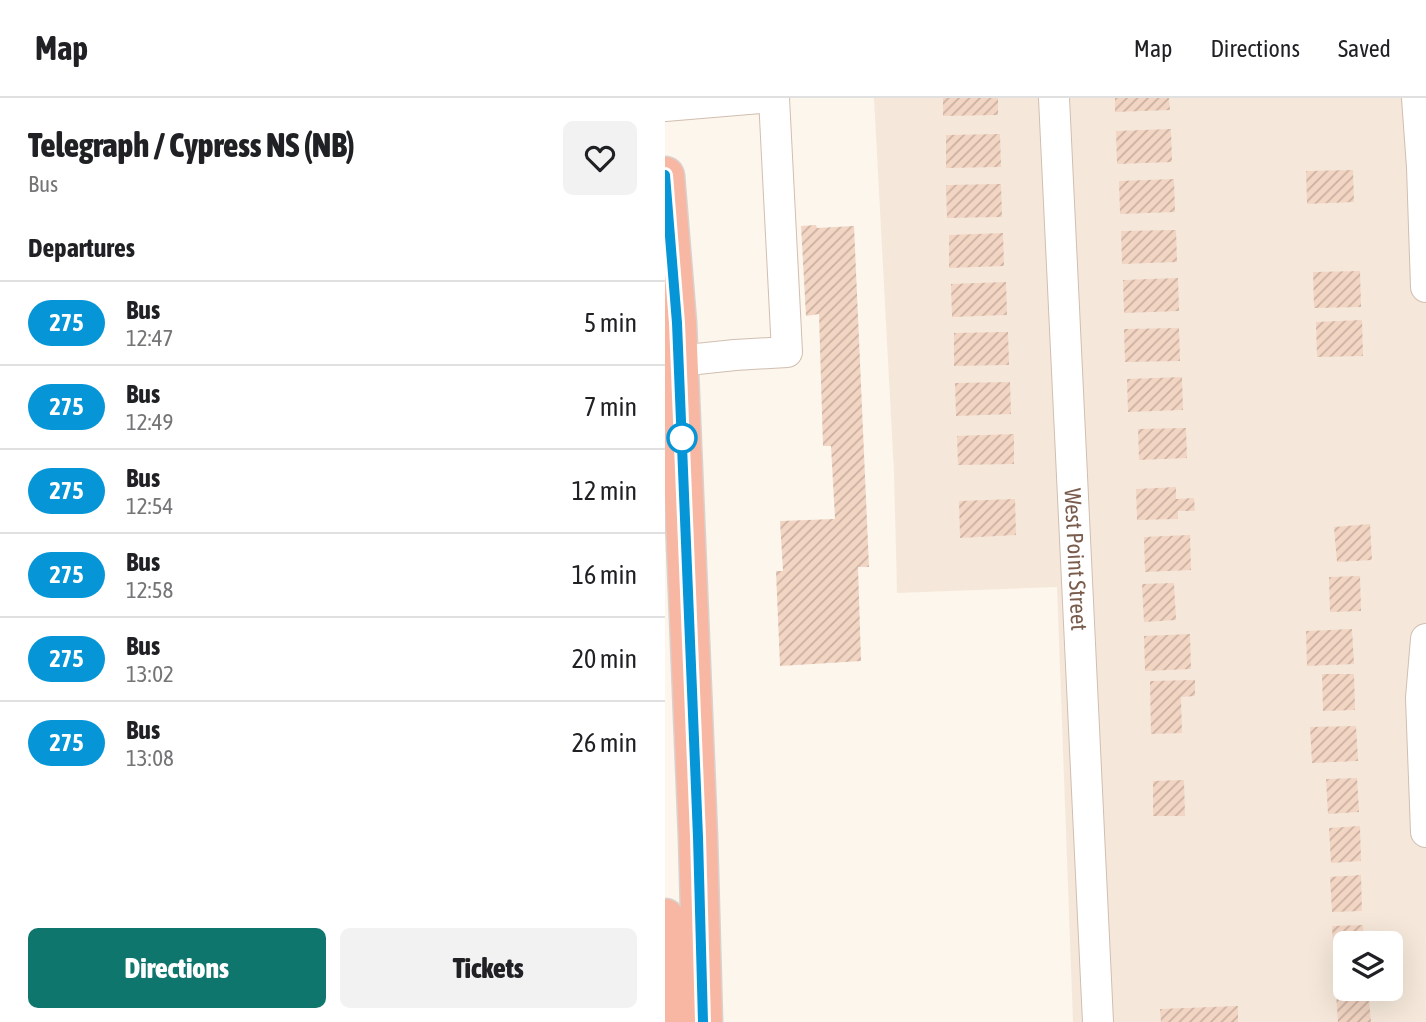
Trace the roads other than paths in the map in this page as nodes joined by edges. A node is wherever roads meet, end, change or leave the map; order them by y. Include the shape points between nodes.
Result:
1 (761, 98) edge
2 (774, 98) edge
3 (1054, 98) edge
4 (1417, 98) edge
5 (665, 106) edge
6 (666, 189) edge
7 (1426, 287) edge
8 (672, 369) edge
9 (1426, 639) edge
10 (1426, 832) edge
11 (665, 918) edge
12 (672, 1022) edge
13 (703, 1022) edge
14 (1098, 1022) edge

1 - 5 street
2 - 8 street via 787,352 735,355
3 - 14 street, West Point Street
4 - 7 street
6 - 8 highway via 677,323
8 - 13 highway via 698,837
9 - 10 street via 1421,698
11 - 12 highway

